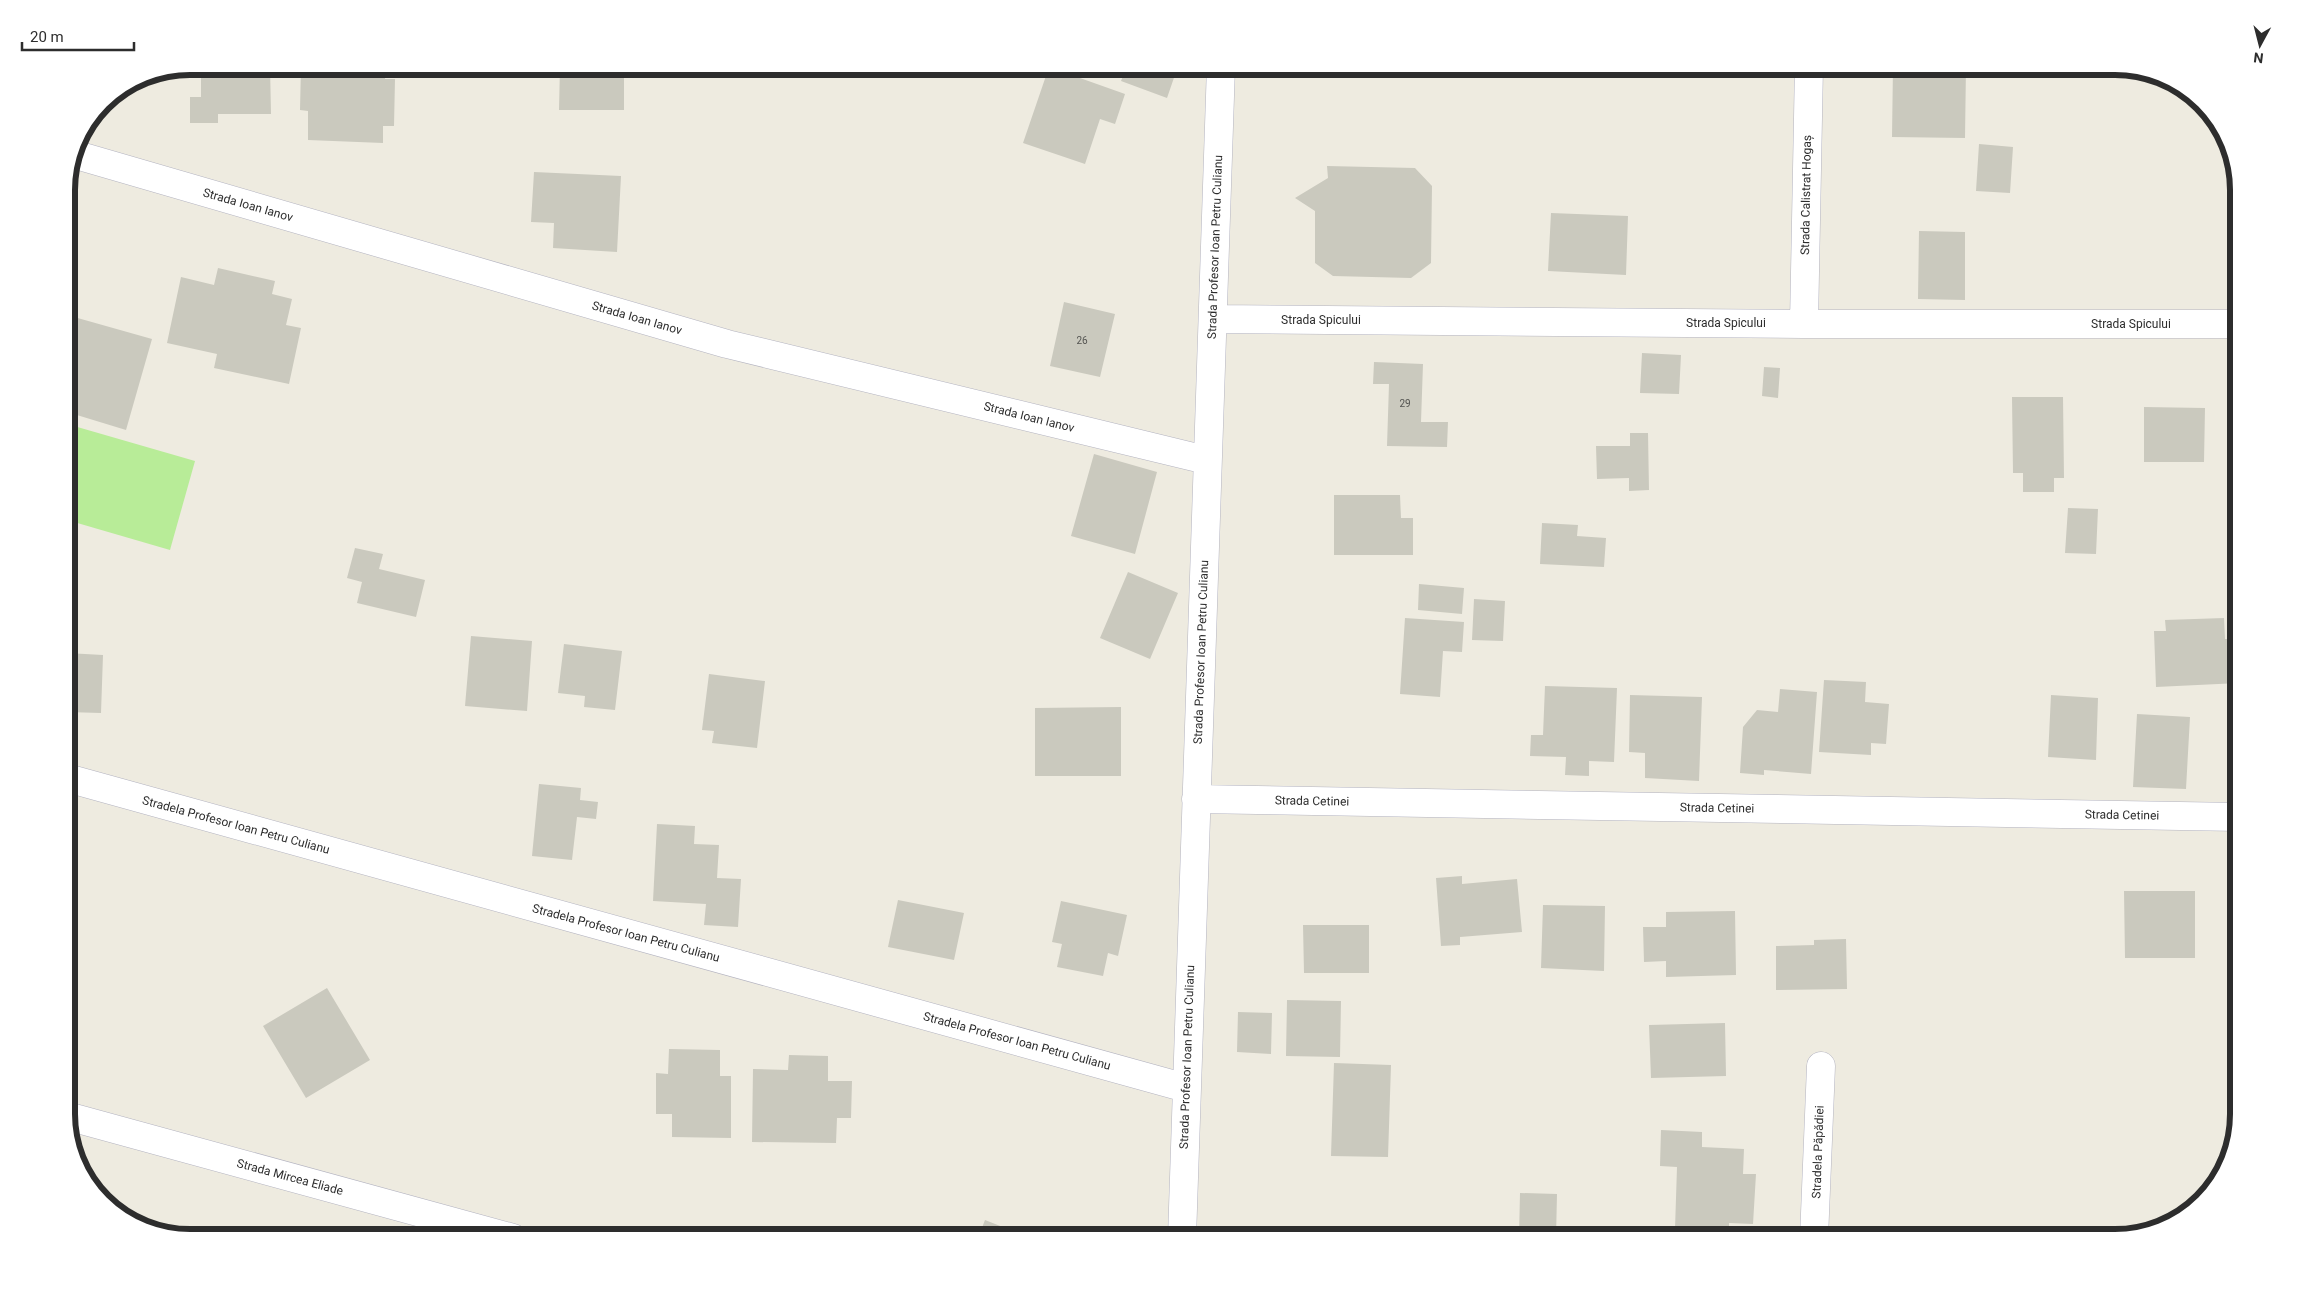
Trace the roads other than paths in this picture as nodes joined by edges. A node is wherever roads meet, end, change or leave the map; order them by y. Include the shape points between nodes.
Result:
1 (1221, 75) edge
2 (1809, 75) edge
3 (81, 156) edge
4 (1213, 319) junction
5 (1804, 324) junction
6 (2230, 324) edge
7 (1206, 460) junction
8 (75, 780) edge
9 (1196, 799) junction
10 (2230, 817) edge
11 (1821, 1066) dead end
12 (1186, 1088) junction
13 (75, 1118) edge
14 (480, 1229) edge
15 (1182, 1229) edge
16 (1814, 1229) edge

1 - 4 street, Strada Profesor Ioan Petru Culianu
2 - 5 street, Strada Calistrat Hogaș
3 - 7 street, Strada Ioan Ianov via 727,344
4 - 5 street, Strada Spicului
4 - 7 street, Strada Profesor Ioan Petru Culianu
5 - 6 street, Strada Spicului
7 - 9 street, Strada Profesor Ioan Petru Culianu
8 - 12 street, Stradela Profesor Ioan Petru Culianu
9 - 10 street, Strada Cetinei
9 - 12 street, Strada Profesor Ioan Petru Culianu
11 - 16 street, Stradela Păpădiei
12 - 15 street, Strada Profesor Ioan Petru Culianu
13 - 14 street, Strada Mircea Eliade

